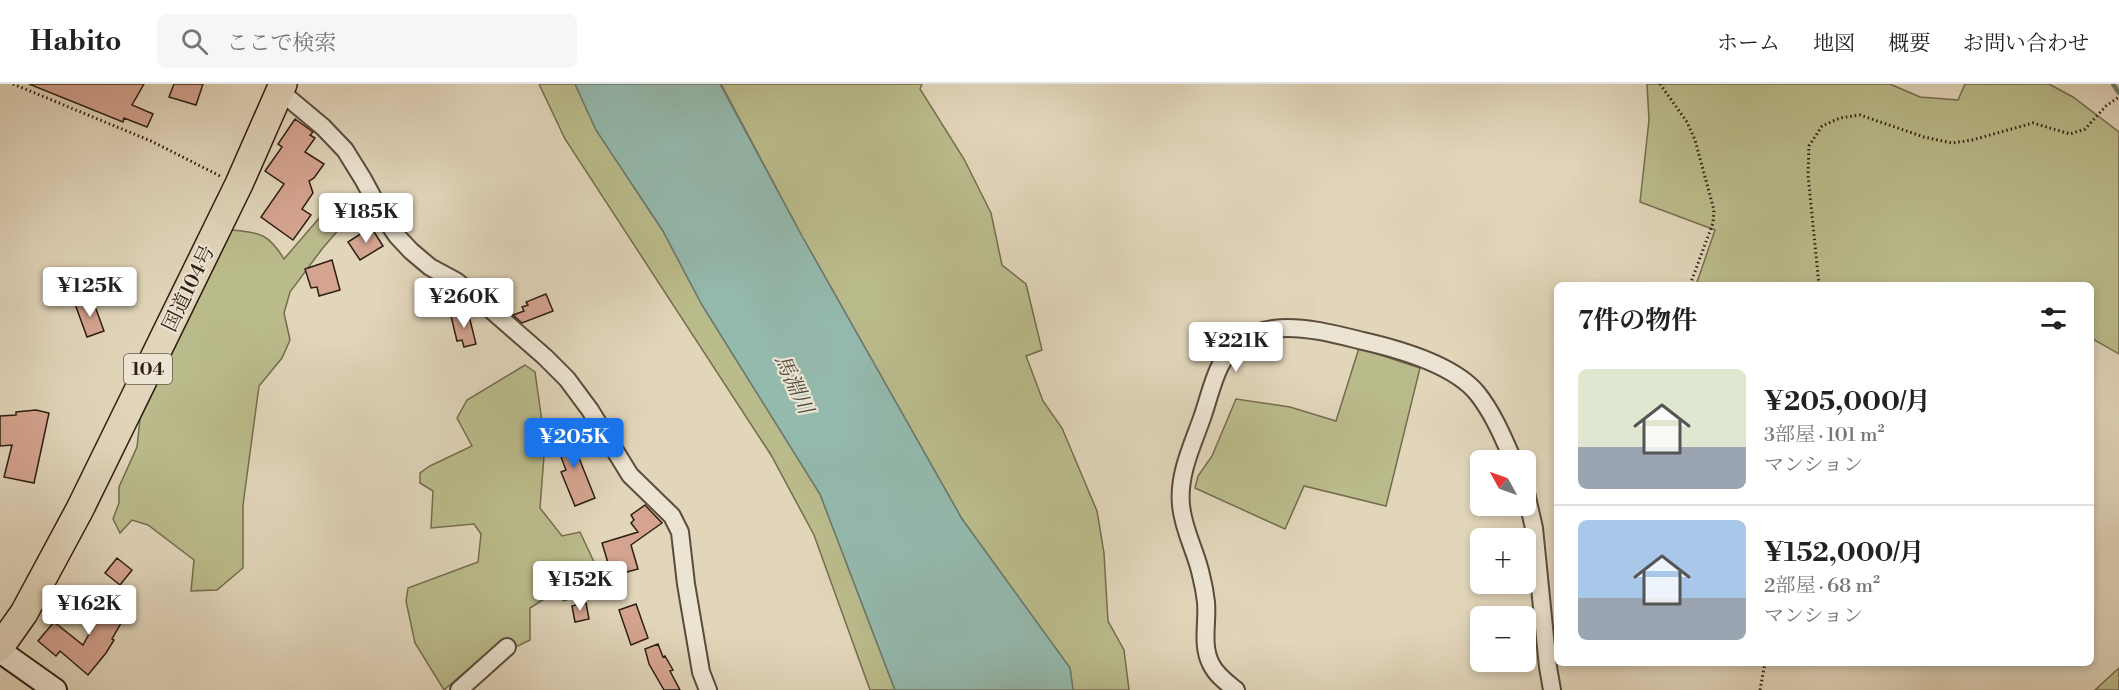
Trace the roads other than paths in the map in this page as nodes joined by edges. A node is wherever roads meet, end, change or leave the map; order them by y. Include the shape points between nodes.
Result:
1 (281, 87) edge
2 (1509, 450) edge
3 (1531, 516) edge
4 (507, 647) dead end
5 (0, 649) edge
6 (55, 690) edge
7 (459, 690) edge
8 (708, 690) edge
9 (1236, 690) edge
10 (1552, 690) edge

1 - 5 highway, 国道104号 / 104 via 239,184 80,509
1 - 8 street via 345,150 387,221 411,252 456,281 546,357 591,410 630,475 672,516 680,532 700,672
2 - 9 street via 1494,417 1477,393 1453,372 1434,363 1372,343 1290,327 1273,327 1242,341 1220,366 1181,487 1184,524 1201,573 1206,602 1210,664
3 - 10 street
4 - 7 street
5 - 6 main road

